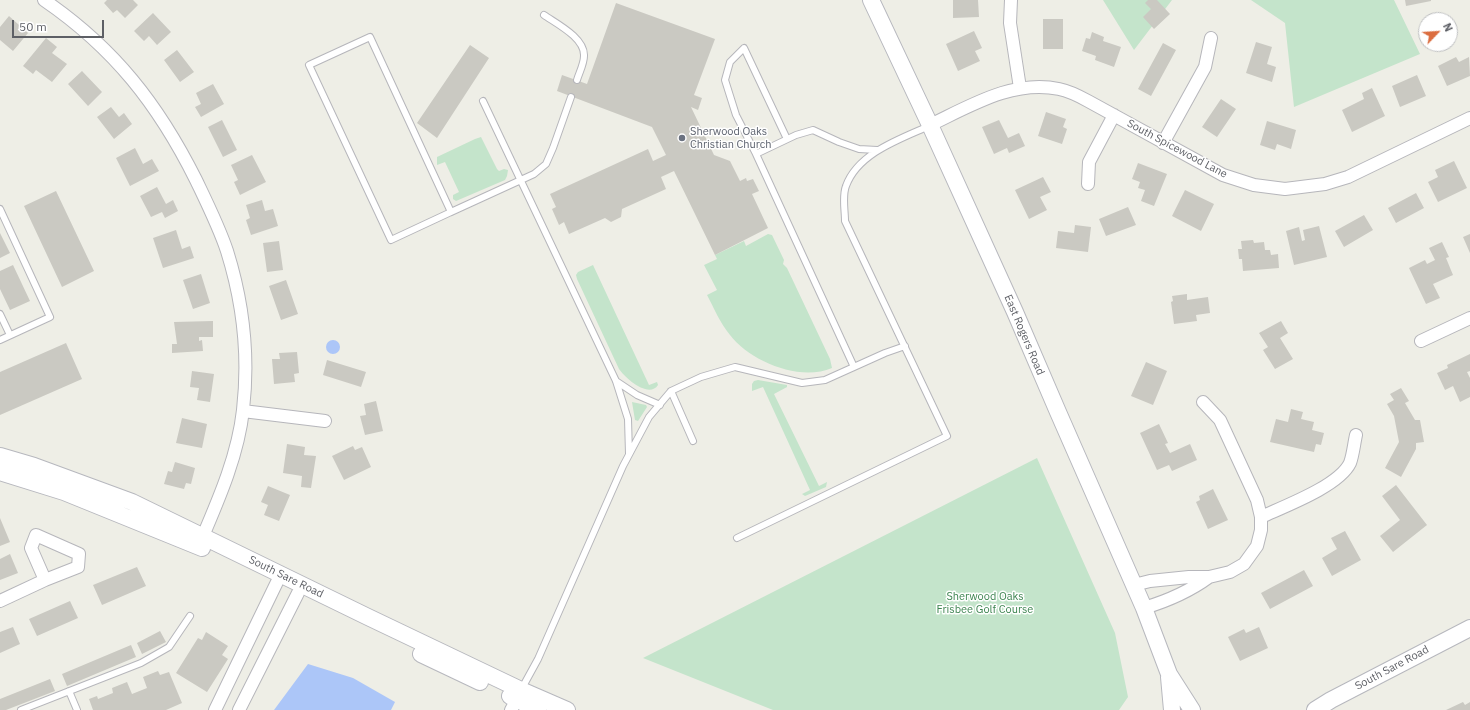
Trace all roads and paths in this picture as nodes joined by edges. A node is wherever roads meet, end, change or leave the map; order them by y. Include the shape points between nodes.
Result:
1 (44, 0) edge
2 (871, 0) edge
3 (1011, 0) edge
4 (544, 15) dead end
5 (1211, 38) dead end
6 (577, 80) dead end
7 (1020, 88) junction
8 (571, 97) dead end
9 (483, 101) dead end
10 (1114, 115) junction
11 (1470, 118) edge
12 (930, 125) junction
13 (787, 140) junction
14 (1163, 143) junction
15 (877, 150) junction
16 (756, 154) junction
17 (520, 180) junction
18 (1088, 184) dead end
19 (0, 209) edge
20 (451, 212) junction
21 (0, 314) edge
22 (1470, 318) edge
23 (10, 335) junction
24 (0, 340) edge
25 (1421, 341) dead end
26 (905, 346) junction
27 (854, 367) junction
28 (616, 382) junction
29 (671, 391) junction
30 (1203, 402) dead end
31 (660, 404) junction
32 (243, 410) junction
33 (325, 421) dead end
34 (1356, 436) dead end
35 (693, 441) dead end
36 (0, 456) edge
37 (629, 456) junction
38 (0, 472) edge
39 (1261, 517) junction
40 (737, 538) dead end
41 (201, 541) junction
42 (1209, 577) junction
43 (45, 580) dead end
44 (277, 582) junction
45 (1134, 585) junction
46 (298, 593) junction
47 (0, 601) edge
48 (1144, 608) junction
49 (190, 616) dead end
50 (1470, 628) edge
51 (1169, 674) junction
52 (69, 691) junction
53 (516, 700) edge
54 (21, 710) edge
55 (76, 710) edge
56 (216, 710) edge
57 (239, 710) edge
58 (538, 710) edge
59 (567, 710) edge
60 (1172, 710) edge
61 (1192, 710) edge
62 (1315, 710) edge

1 - 32 street via 96,40 136,83 167,127 204,196 226,250 239,299 244,339
2 - 12 main road, East Rogers Road
3 - 7 street via 1010,22
4 - 6 lane via 582,45 585,57
5 - 14 street via 1205,67
7 - 10 street, South Spicewood Lane via 1046,87 1064,90
7 - 12 street, South Spicewood Lane via 989,98
8 - 17 lane via 546,164 534,174
9 - 17 lane
10 - 14 street, South Spicewood Lane
10 - 18 street via 1089,162
11 - 14 street, South Spicewood Lane via 1348,177 1299,188 1270,187 1238,181
12 - 15 lane
12 - 45 main road, East Rogers Road
13 - 15 lane via 813,130 859,149
13 - 16 lane
13 - 16 lane via 744,48 730,62 725,80 736,115
15 - 26 lane via 863,162 846,187 845,220
16 - 27 lane
17 - 20 lane
17 - 28 lane
19 - 23 lane via 50,317
20 - 20 lane via 370,37 309,65 391,240
21 - 23 lane
22 - 25 street
23 - 24 lane
26 - 27 lane
26 - 40 lane via 947,436
27 - 29 lane via 825,380 802,383 735,367 701,377
28 - 31 lane via 637,395
28 - 37 lane via 628,419
29 - 31 lane
29 - 35 lane
30 - 39 street via 1220,420 1257,500
31 - 37 lane via 649,417
32 - 33 street
32 - 41 street via 232,459
34 - 39 street via 1350,462 1339,477 1329,485
36 - 41 main road, South Sare Road via 132,502
37 - 53 lane via 538,659
38 - 41 main road, South Sare Road
39 - 42 street via 1260,538 1244,564 1230,572
41 - 44 main road, South Sare Road
41 - 53 main road, South Sare Road
42 - 45 street via 1150,581
42 - 48 street via 1195,587
43 - 47 street
44 - 46 main road, South Sare Road
44 - 56 street
45 - 48 main road, East Rogers Road
46 - 53 main road, South Sare Road
46 - 57 street
48 - 51 main road, East Rogers Road
49 - 52 lane via 169,647 141,663
50 - 62 main road, South Sare Road
51 - 60 main road, East Rogers Road
51 - 61 main road, East Rogers Road
52 - 54 lane
52 - 55 lane
53 - 58 main road, South Sare Road
53 - 59 main road, South Sare Road

